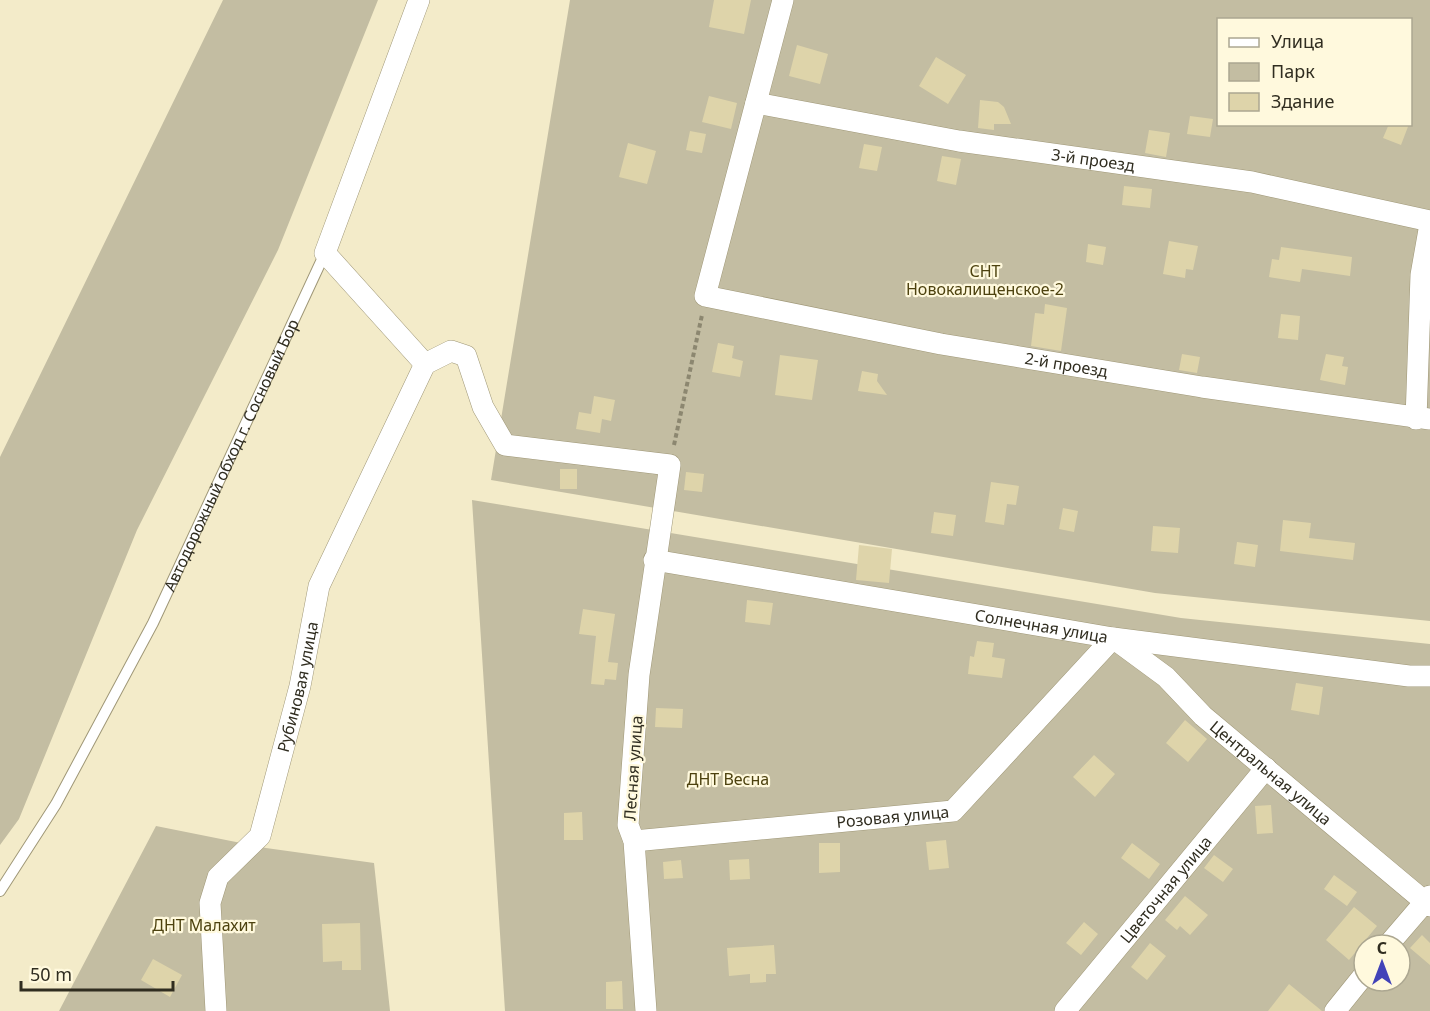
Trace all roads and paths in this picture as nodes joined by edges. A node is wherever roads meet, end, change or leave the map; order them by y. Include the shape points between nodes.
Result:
1 (419, 0) edge
2 (783, 0) edge
3 (756, 103) junction
4 (1430, 222) edge
5 (325, 253) junction
6 (705, 296) junction
7 (425, 364) junction
8 (1423, 419) edge
9 (670, 465) junction
10 (654, 560) junction
11 (1113, 638) junction
12 (1430, 676) edge
13 (1266, 768) junction
14 (634, 841) junction
15 (0, 891) edge
16 (1428, 900) edge
17 (1399, 933) edge
18 (1352, 990) edge
19 (216, 1011) edge
20 (646, 1011) edge
21 (1065, 1011) edge
22 (1335, 1011) edge

1 - 5 street, Автодорожный обход г. Сосновый Бор
2 - 3 street
3 - 4 street, 3-й проезд via 959,141 1252,182
3 - 6 street
4 - 8 street via 1421,275
5 - 7 street
5 - 15 lane, Автодорожный обход г. Сосновый Бор via 153,623 56,804
6 - 8 street, 2-й проезд via 941,344
6 - 9 path
7 - 9 street via 451,351 466,356 483,407 505,445
7 - 19 street, Рубиновая улица via 319,586 300,686 260,836 218,877 210,903
9 - 10 street, Лесная улица
10 - 11 street, Солнечная улица
10 - 14 street, Лесная улица via 639,675 628,825
11 - 12 street, Солнечная улица
11 - 13 street, Центральная улица via 1166,677 1203,716
11 - 14 street, Розовая улица via 953,811
13 - 16 street, Центральная улица
13 - 21 street, Цветочная улица
14 - 20 street, Лесная улица
16 - 17 street
18 - 22 street

